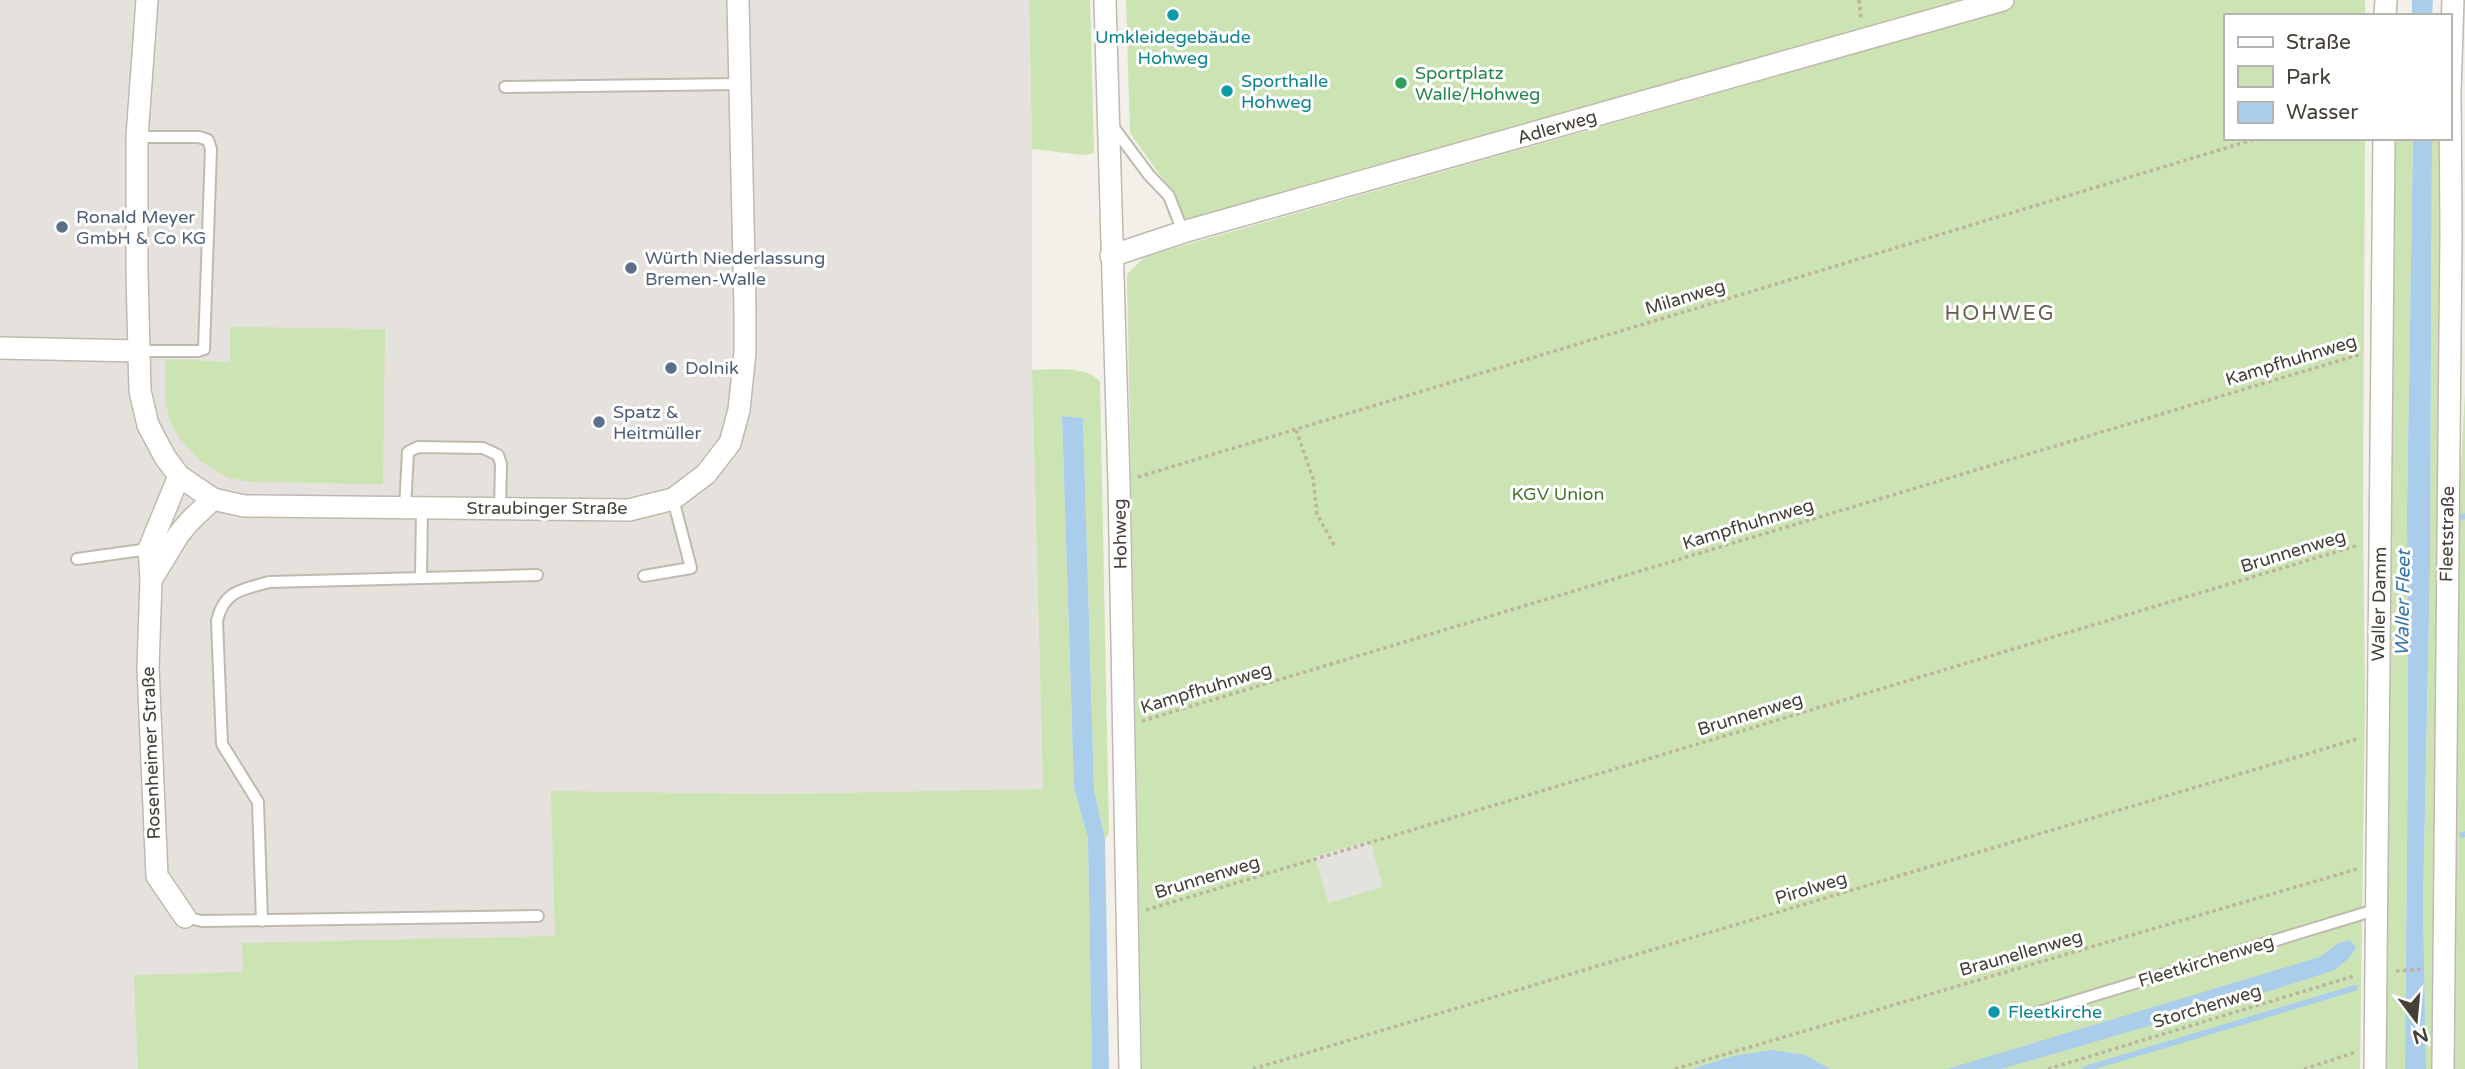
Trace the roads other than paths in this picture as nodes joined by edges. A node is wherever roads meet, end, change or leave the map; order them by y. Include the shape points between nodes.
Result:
1 (146, 0) edge
2 (738, 0) edge
3 (1104, 0) edge
4 (2003, 0) edge
5 (2453, 0) edge
6 (2451, 61) edge
7 (740, 84) junction
8 (505, 88) dead end
9 (1107, 119) junction
10 (137, 137) junction
11 (2384, 140) edge
12 (2450, 140) edge
13 (1183, 232) junction
14 (1111, 256) junction
15 (0, 348) edge
16 (138, 351) junction
17 (186, 482) junction
18 (213, 499) junction
19 (673, 499) junction
20 (414, 508) junction
21 (500, 509) junction
22 (149, 549) junction
23 (78, 559) dead end
24 (537, 575) dead end
25 (644, 576) dead end
26 (421, 578) junction
27 (151, 580) junction
28 (2375, 910) junction
29 (538, 916) dead end
30 (185, 917) joint
31 (262, 921) junction
32 (2036, 1013) dead end
33 (1130, 1069) edge
34 (2375, 1069) edge
35 (2443, 1069) edge

1 - 10 street
2 - 7 street, Straubinger Straße
3 - 9 street, Hohweg
4 - 13 street, Adlerweg
5 - 6 street, Fleetstraße
7 - 8 lane
7 - 19 street, Straubinger Straße via 745,352 739,411 730,443 706,474
9 - 13 lane via 1169,196
9 - 14 street, Hohweg
10 - 16 street
10 - 16 lane via 199,137 208,140 211,149 204,349
11 - 28 street, Waller Damm
12 - 35 street, Fleetstraße
13 - 14 street, Adlerweg
14 - 33 street, Hohweg
15 - 16 street
16 - 17 street via 148,425 165,457
17 - 18 street, Straubinger Straße
17 - 22 street, Rosenheimer Straße
18 - 20 street, Straubinger Straße via 244,506
18 - 27 street, Rosenheimer Straße via 179,534
19 - 21 street, Straubinger Straße via 629,510
19 - 25 lane via 691,568
20 - 21 street, Straubinger Straße
20 - 21 lane via 408,452 418,447 483,448 498,454
20 - 26 lane
22 - 23 lane
22 - 27 street, Rosenheimer Straße
24 - 26 lane
26 - 31 lane via 269,582 236,592 220,605 222,744 258,802
27 - 30 street, Rosenheimer Straße via 148,668 156,877
28 - 32 lane, Fleetkirchenweg
28 - 34 street, Waller Damm
29 - 31 lane
30 - 31 lane

